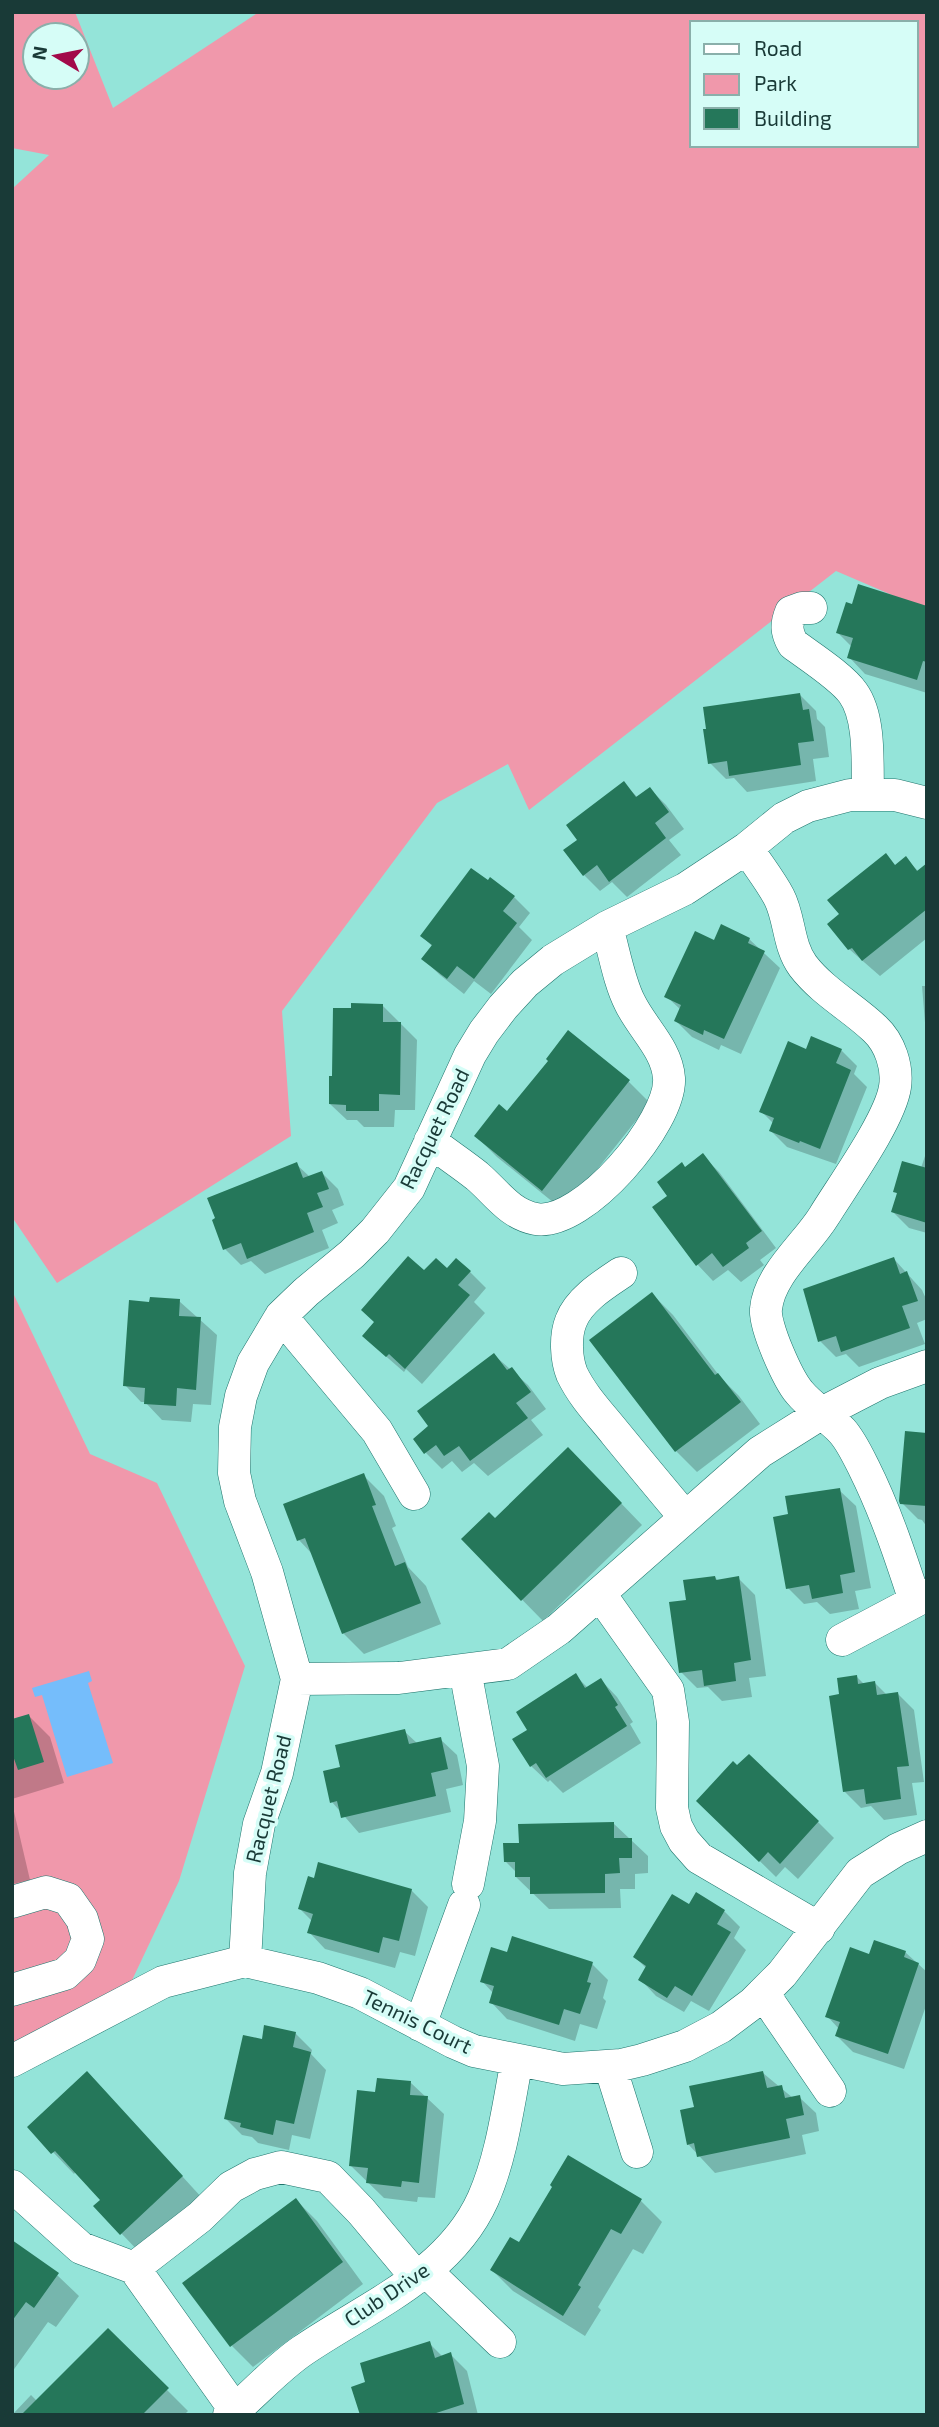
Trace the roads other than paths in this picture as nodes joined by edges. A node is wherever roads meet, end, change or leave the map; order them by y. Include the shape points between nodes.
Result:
1 (811, 608) dead end
2 (868, 795) junction
3 (927, 803) edge
4 (747, 848) junction
5 (607, 927) junction
6 (430, 1141) junction
7 (621, 1273) dead end
8 (281, 1316) junction
9 (927, 1366) edge
10 (822, 1413) junction
11 (414, 1493) dead end
12 (685, 1517) junction
13 (600, 1594) junction
14 (921, 1598) edge
15 (842, 1640) dead end
16 (465, 1670) junction
17 (297, 1679) junction
18 (927, 1836) edge
19 (12, 1902) edge
20 (819, 1928) junction
21 (245, 1961) junction
22 (12, 1990) edge
23 (763, 1993) junction
24 (420, 2025) junction
25 (517, 2060) junction
26 (12, 2061) edge
27 (610, 2066) junction
28 (830, 2091) dead end
29 (637, 2152) dead end
30 (12, 2186) edge
31 (134, 2268) junction
32 (421, 2275) junction
33 (500, 2342) dead end
34 (232, 2413) edge

1 - 2 street via 791,612 787,633 793,644 851,690 860,704
2 - 3 street, Racquet Road via 895,795
2 - 4 street, Racquet Road via 808,806 784,818
4 - 5 street, Racquet Road via 685,889
4 - 10 street via 780,898 802,965 877,1030 896,1069 891,1104 878,1128 819,1224 790,1258 765,1310 789,1376 798,1392
5 - 6 street, Racquet Road via 553,960 503,1007 470,1055
5 - 6 street via 629,1002 664,1058 669,1075 659,1114 629,1159 581,1205 554,1219 537,1219 509,1208 478,1177
6 - 8 street, Racquet Road via 409,1188 375,1231
7 - 12 street via 571,1319 567,1354 571,1371 584,1395
8 - 11 street via 377,1431
8 - 17 street, Racquet Road via 253,1363 241,1396 234,1473
9 - 10 street via 880,1382
10 - 12 street via 760,1452
10 - 14 street via 844,1433 864,1468
12 - 13 street
13 - 16 street via 508,1664
13 - 20 street via 668,1690 673,1722 672,1808 684,1842 699,1858
14 - 15 street
16 - 17 street via 399,1678
16 - 24 street via 483,1766 480,1821 466,1895
17 - 21 street, Racquet Road via 277,1773 259,1824 250,1873
18 - 20 street, Tennis Court via 860,1873
19 - 22 street via 46,1892 68,1899 82,1919 88,1939 80,1960 65,1974
20 - 23 street, Tennis Court
21 - 24 street, Tennis Court via 360,1993
21 - 26 street, Tennis Court via 163,1982
23 - 27 street, Tennis Court via 721,2027 685,2046
23 - 28 street
24 - 25 street, Tennis Court via 474,2051
25 - 27 street, Tennis Court via 563,2069
25 - 32 street, Club Drive via 483,2200 454,2244
27 - 29 street
30 - 31 street via 81,2248
31 - 32 street via 231,2187 281,2167 328,2177
31 - 34 street
32 - 33 street
32 - 34 street, Club Drive via 300,2353

